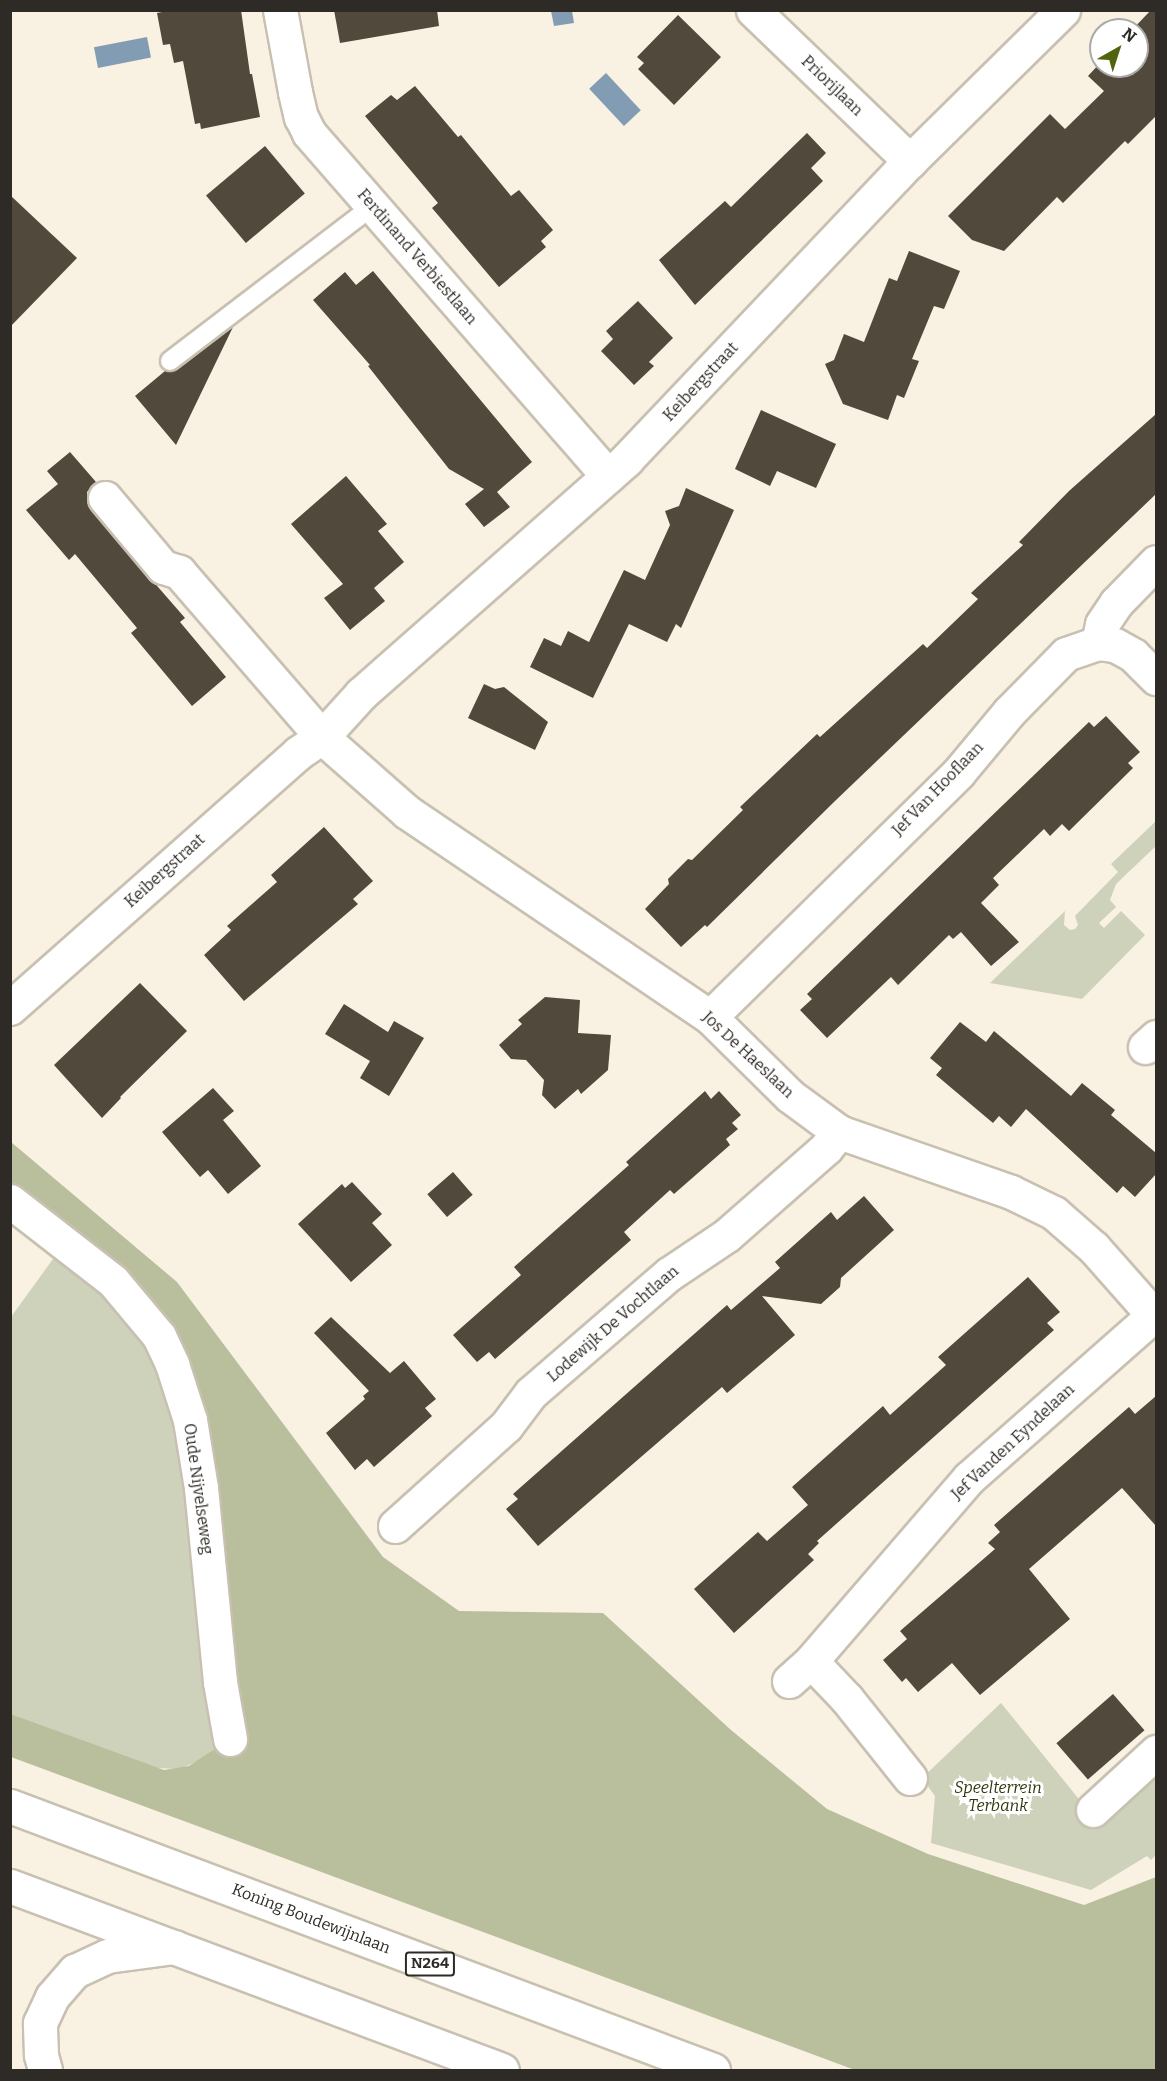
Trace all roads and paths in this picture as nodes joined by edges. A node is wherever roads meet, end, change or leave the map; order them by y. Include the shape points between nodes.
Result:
1 (280, 10) edge
2 (753, 10) edge
3 (1064, 10) edge
4 (910, 161) junction
5 (373, 206) junction
6 (170, 361) dead end
7 (608, 476) junction
8 (105, 498) dead end
9 (1156, 562) edge
10 (1098, 643) junction
11 (1156, 678) edge
12 (322, 737) junction
13 (10, 1008) edge
14 (710, 1017) junction
15 (839, 1132) junction
16 (10, 1201) edge
17 (1155, 1316) edge
18 (395, 1526) dead end
19 (230, 1739) dead end
20 (1156, 1752) edge
21 (910, 1778) dead end
22 (10, 1806) edge
23 (1093, 1810) dead end
24 (10, 1886) edge
25 (174, 1947) junction
26 (45, 2070) edge
27 (502, 2070) edge
28 (713, 2070) edge

1 - 5 main road, Ferdinand Verbiestlaan via 301,117 309,133
2 - 4 main road, Priorijlaan
3 - 4 main road, Keibergstraat
4 - 7 main road, Keibergstraat
5 - 6 lane
5 - 7 main road, Ferdinand Verbiestlaan
7 - 12 main road, Keibergstraat via 361,694
8 - 12 main road via 163,567 180,572
9 - 10 main road via 1116,603 1102,624
10 - 11 main road via 1115,645
10 - 14 main road, Jef Van Hooflaan via 1066,654 1009,712 959,772
12 - 13 main road, Keibergstraat via 298,753
12 - 14 main road, Jos De Haeslaan via 407,812
14 - 15 main road, Jos De Haeslaan via 790,1096
15 - 17 main road, Jos De Haeslaan via 1011,1192 1054,1213 1094,1248
15 - 18 main road, Lodewijk De Vochtlaan via 727,1235 669,1274 531,1393 506,1426
16 - 19 main road, Oude Nijvelseweg via 113,1281 159,1336 172,1364 190,1420 201,1488 220,1682
17 - 21 main road, Jef Vanden Eyndelaan via 969,1478 800,1671 847,1699
20 - 23 main road
22 - 28 main road, Koning Boudewijnlaan / N264
24 - 25 main road
25 - 26 main road via 107,1956 75,1971 52,1997 40,2024
25 - 27 main road

